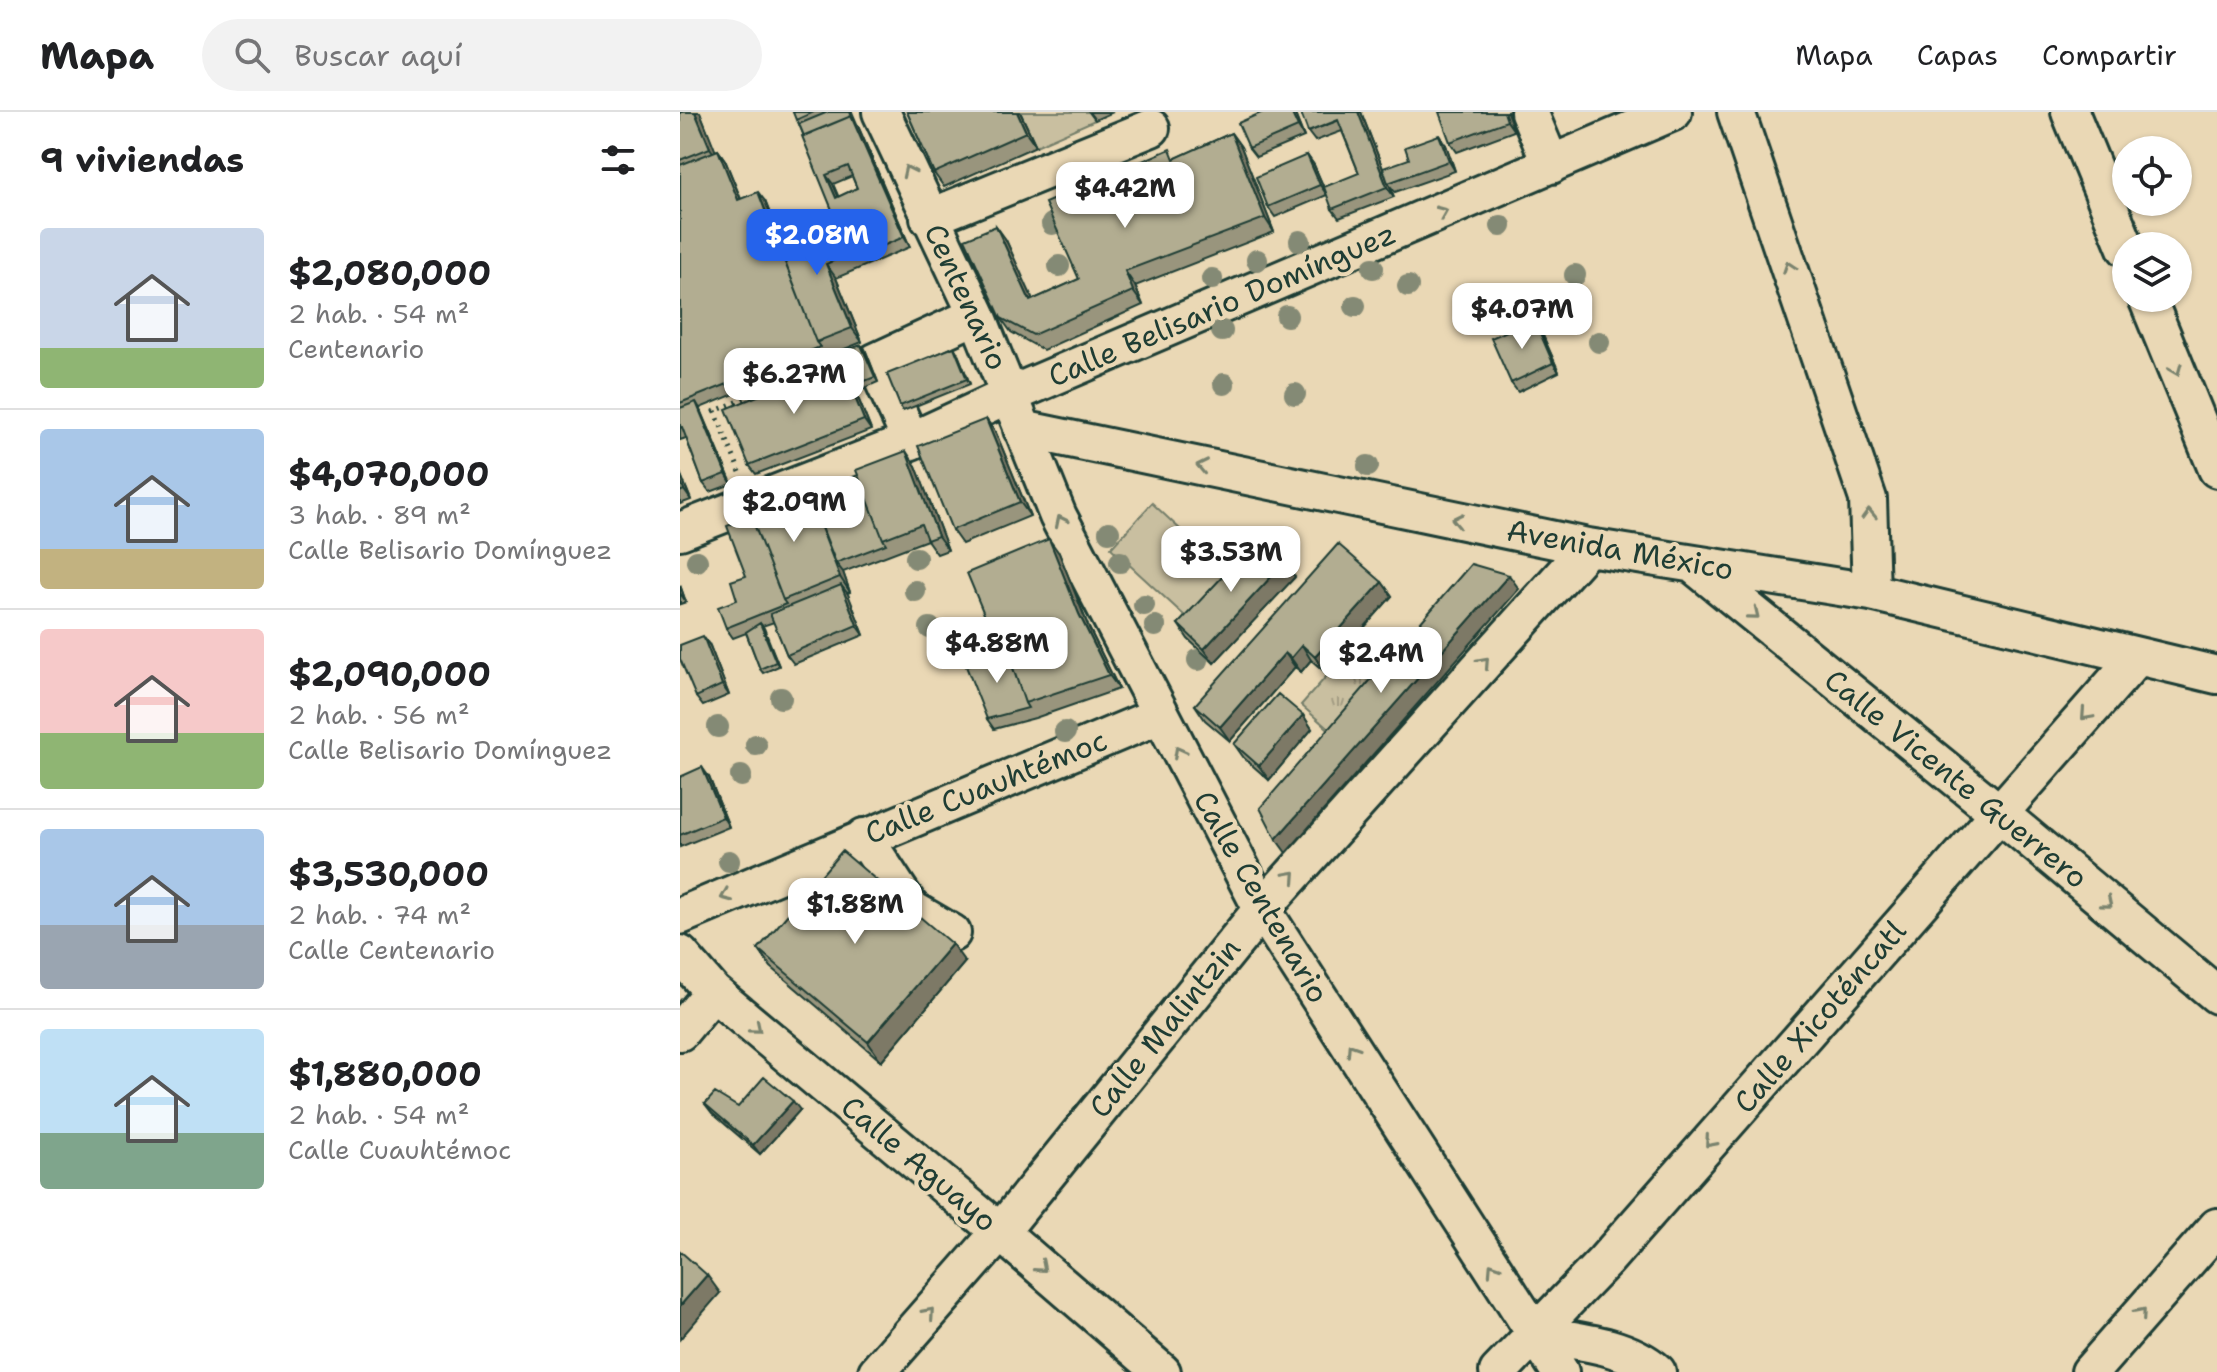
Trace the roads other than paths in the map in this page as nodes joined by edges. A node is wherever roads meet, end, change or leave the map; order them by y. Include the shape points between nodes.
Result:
1 (881, 112) edge
2 (1529, 112) edge
3 (1673, 112) edge
4 (1736, 112) edge
5 (2070, 112) edge
6 (1151, 128) dead end
7 (1551, 165) junction
8 (929, 218) junction
9 (2119, 232) edge
10 (2153, 312) edge
11 (977, 315) junction
12 (1010, 395) junction
13 (1022, 429) junction
14 (911, 441) junction
15 (2217, 469) edge
16 (680, 531) edge
17 (1588, 547) junction
18 (1693, 565) junction
19 (1871, 592) junction
20 (2137, 657) junction
21 (2217, 675) edge
22 (1160, 715) junction
23 (1999, 813) junction
24 (864, 837) junction
25 (1262, 909) junction
26 (680, 916) edge
27 (952, 933) dead end
28 (680, 954) edge
29 (713, 992) junction
30 (2217, 995) edge
31 (681, 1030) edge
32 (2217, 1227) edge
33 (1000, 1232) junction
34 (1535, 1334) junction
35 (877, 1372) edge
36 (1162, 1372) edge
37 (1498, 1372) edge
38 (1560, 1372) edge
39 (1657, 1372) edge
40 (2090, 1372) edge

8 -> 1 street, Centenario
2 - 7 street
3 - 7 street, Calle Belisario Domínguez
19 -> 4 street via 1868,499
5 - 9 street
6 - 8 street
12 -> 7 street, Calle Belisario Domínguez
8 - 11 street, Centenario
10 -> 15 street
11 - 12 street, Centenario
11 - 14 street via 875,362
12 - 13 street, Calle Centenario
12 - 14 street, Calle Belisario Domínguez
17 -> 13 street, Avenida México
22 -> 13 street, Calle Centenario via 1058,516
14 - 16 street, Calle Belisario Domínguez
17 - 18 street, Avenida México
25 -> 17 street, Calle Malintzin
18 - 19 street, Avenida México
18 -> 23 street, Calle Vicente Guerrero
19 - 20 street, Avenida México
20 - 21 street, Avenida México
20 -> 23 street, Calle Xicoténcatl
22 - 24 street, Calle Cuauhtémoc
25 -> 22 street, Calle Centenario
23 -> 30 street, Calle Vicente Guerrero
23 -> 34 street, Calle Xicoténcatl
24 -> 26 street, Calle Cuauhtémoc
24 - 27 street via 911,909
25 - 33 street, Calle Malintzin
34 -> 25 street, Calle Centenario
28 - 29 street, Calle Aguayo
29 - 31 street
29 -> 33 street, Calle Aguayo
40 -> 32 street
35 -> 33 street, Calle Malintzin
33 -> 36 street, Calle Aguayo
34 - 37 street, Calle Xicoténcatl
34 - 38 street, Calle Centenario
34 - 39 street via 1606,1347

